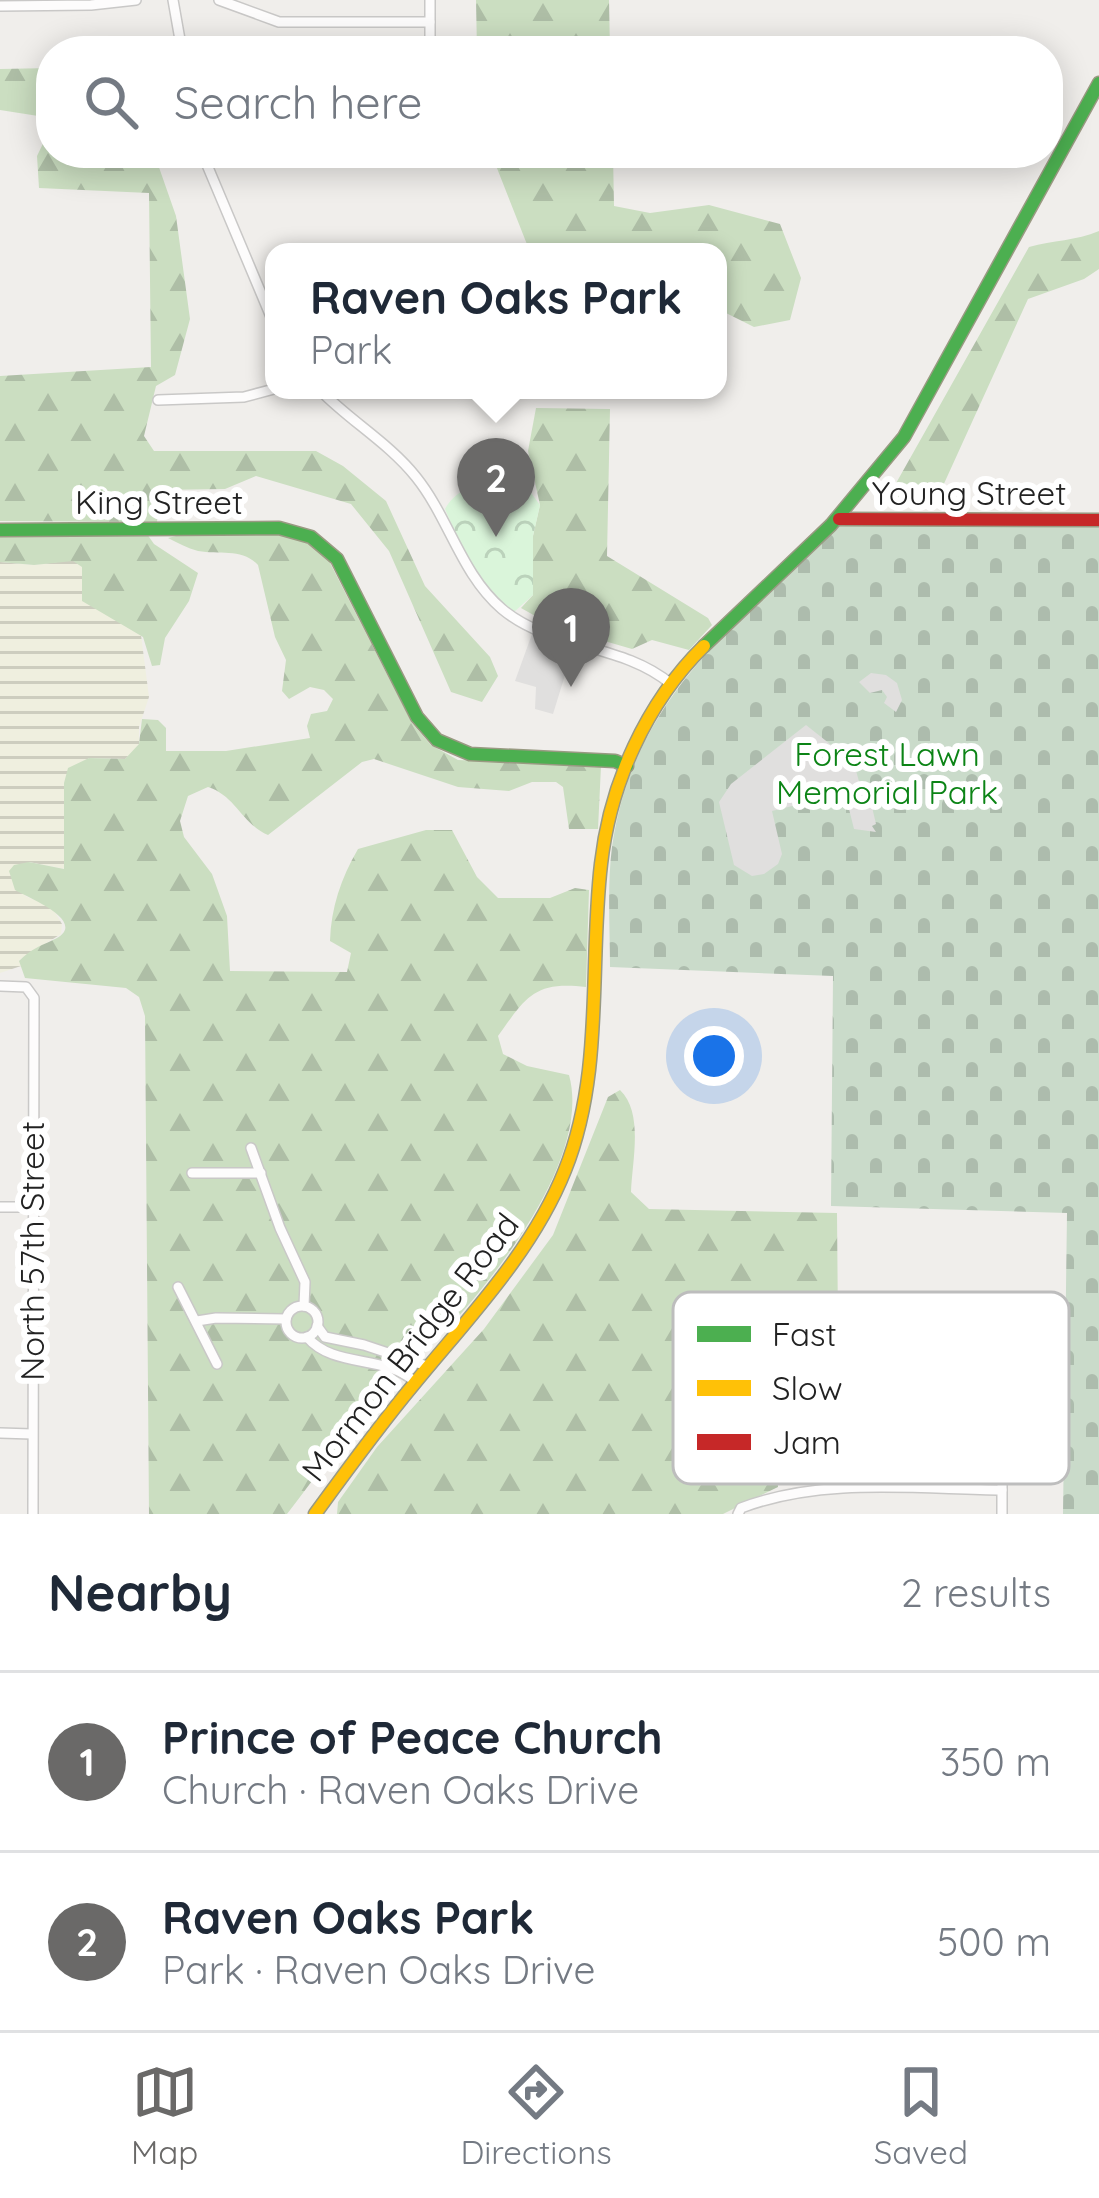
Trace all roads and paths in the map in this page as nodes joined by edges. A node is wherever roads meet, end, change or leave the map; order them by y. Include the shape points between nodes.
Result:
1 (136, 0) edge
2 (173, 0) edge
3 (219, 0) edge
4 (430, 0) edge
5 (0, 5) edge
6 (430, 22) junction
7 (179, 36) edge
8 (430, 36) edge
9 (1099, 83) edge
10 (1063, 148) edge
11 (208, 168) edge
12 (1052, 168) edge
13 (265, 303) edge
14 (265, 391) edge
15 (330, 399) edge
16 (158, 400) dead end
17 (839, 519) junction
18 (1099, 520) edge
19 (0, 530) edge
20 (671, 684) junction
21 (627, 766) junction
22 (0, 986) edge
23 (251, 1148) dead end
24 (260, 1172) junction
25 (193, 1173) dead end
26 (0, 1207) edge
27 (32, 1208) junction
28 (178, 1287) dead end
29 (304, 1306) junction
30 (286, 1319) junction
31 (197, 1322) junction
32 (317, 1326) junction
33 (307, 1337) junction
34 (217, 1364) dead end
35 (427, 1366) junction
36 (415, 1382) junction
37 (0, 1433) edge
38 (32, 1434) junction
39 (1001, 1484) edge
40 (1001, 1490) junction
41 (738, 1513) edge
42 (33, 1514) edge
43 (315, 1514) edge
44 (1001, 1514) edge

1 - 5 street
2 - 7 street
3 - 6 street via 279,22
4 - 6 street
6 - 8 street
9 - 10 main road, Mormon Bridge Road
11 - 13 street
12 - 17 main road, Mormon Bridge Road via 904,437
14 - 16 street
15 - 20 street via 414,473 466,565 502,608 541,631 632,659
17 - 18 main road, Young Street
17 - 20 main road, Mormon Bridge Road
19 - 21 main road, King Street via 279,528 316,539 337,559 435,738 470,754
20 - 21 main road, Mormon Bridge Road
21 - 35 main road, Mormon Bridge Road via 601,861 585,1094 569,1160 520,1258
22 - 27 street, North 57th Street via 29,989 34,998
23 - 24 street
24 - 25 street
24 - 29 street via 304,1282
26 - 27 street
27 - 38 street, North 57th Street
28 - 31 street
29 - 30 street
29 - 32 street
30 - 31 street
30 - 33 street via 291,1334
31 - 34 street
32 - 33 street
32 - 35 street via 325,1336
33 - 36 street via 328,1353 398,1370
35 - 36 main road, Mormon Bridge Road
36 - 43 main road, Mormon Bridge Road
37 - 38 street
38 - 42 street, North 57th Street
39 - 40 street
40 - 41 street via 808,1490
40 - 44 street

